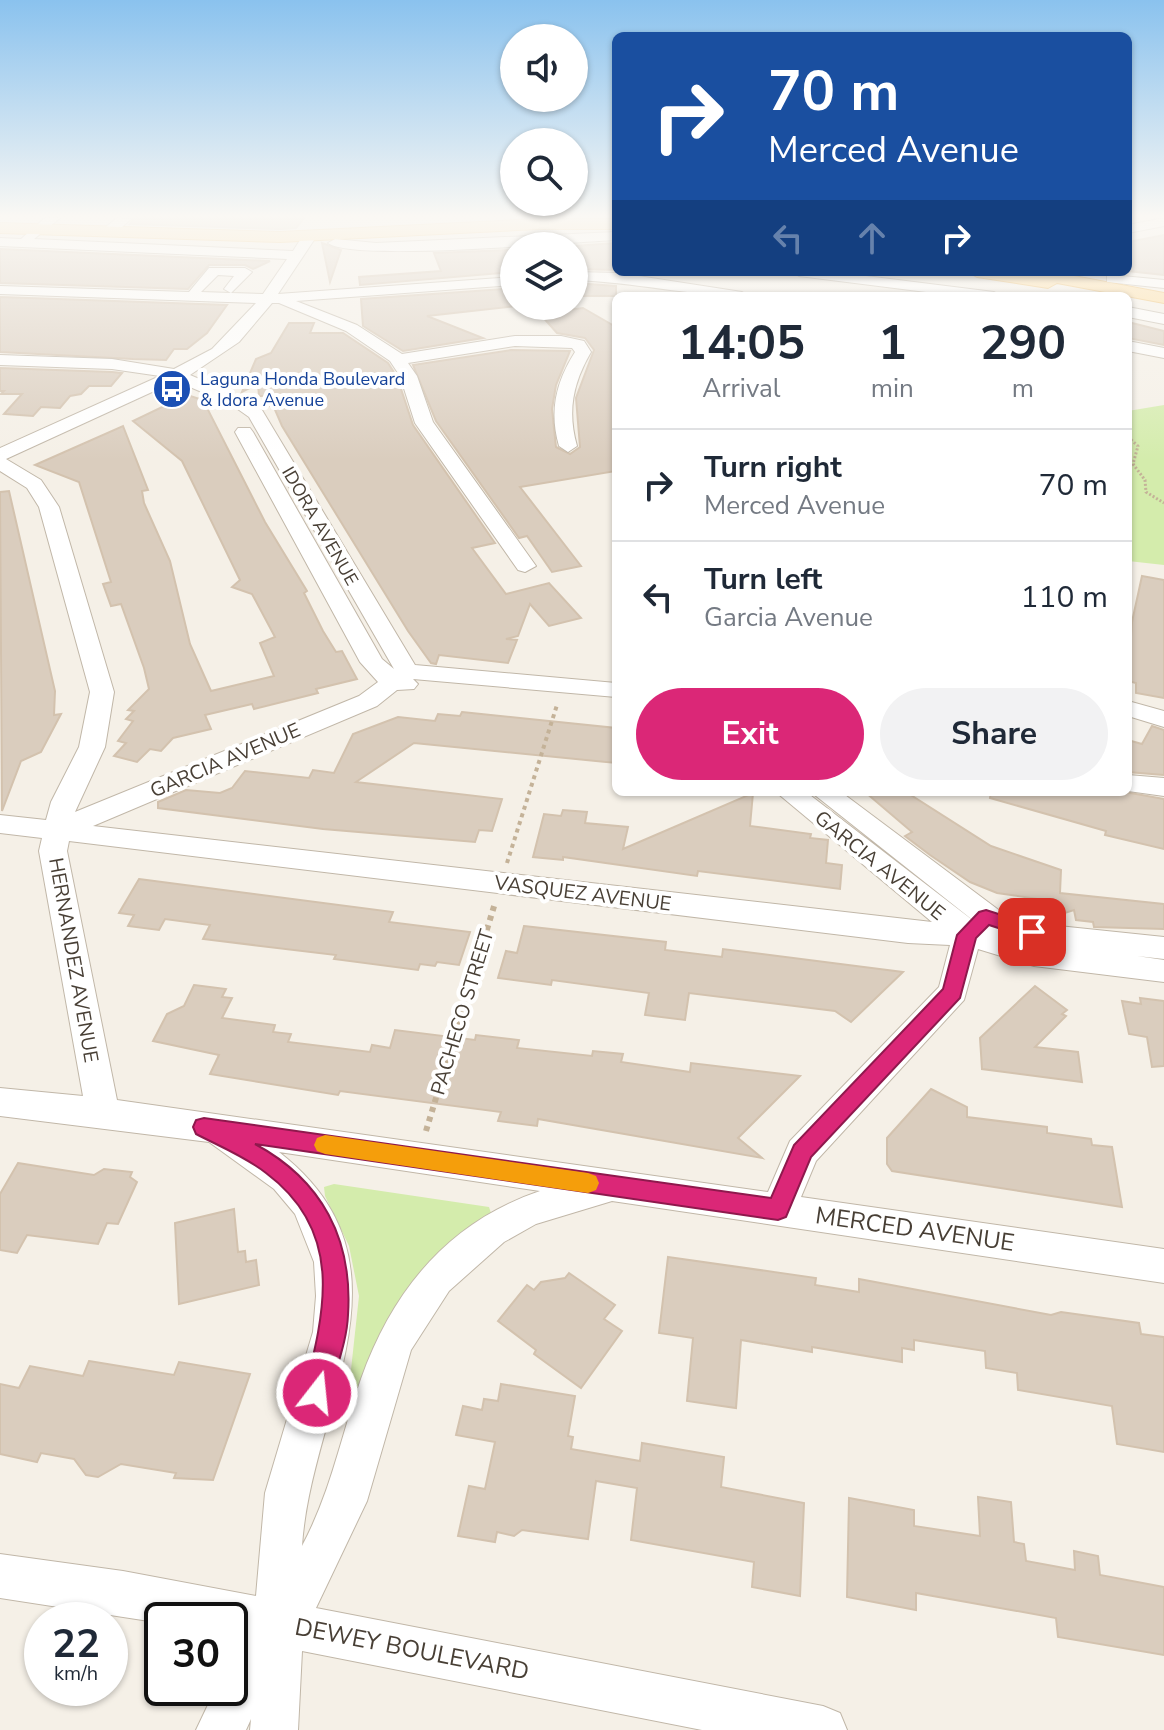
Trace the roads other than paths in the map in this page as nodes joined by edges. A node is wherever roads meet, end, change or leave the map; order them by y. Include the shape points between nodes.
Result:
1 (258, 299) edge
2 (266, 299) junction
3 (271, 299) edge
4 (1132, 300) edge
5 (1164, 307) edge
6 (1132, 313) edge
7 (1164, 319) edge
8 (1132, 347) edge
9 (1164, 353) edge
10 (0, 360) edge
11 (398, 360) junction
12 (179, 374) junction
13 (568, 446) dead end
14 (0, 455) edge
15 (0, 463) edge
16 (525, 566) dead end
17 (399, 677) junction
18 (612, 690) edge
19 (612, 706) edge
20 (1132, 709) edge
21 (1164, 719) edge
22 (1132, 783) edge
23 (1164, 787) edge
24 (795, 796) edge
25 (829, 796) edge
26 (0, 824) edge
27 (55, 831) junction
28 (976, 926) junction
29 (1164, 948) edge
30 (1164, 971) edge
31 (0, 1102) edge
32 (103, 1112) junction
33 (204, 1127) junction
34 (628, 1189) junction
35 (778, 1210) junction
36 (1164, 1266) edge
37 (0, 1576) edge
38 (279, 1623) junction
39 (220, 1730) edge
40 (274, 1730) edge
41 (823, 1730) edge

1 - 2 street
2 - 3 street
2 - 11 street via 357,333
2 - 12 street via 236,340
4 - 5 main road
6 - 7 street
8 - 9 street
10 - 12 street, IDORA AVENUE via 122,364
11 - 13 street via 495,345 578,344 583,352 562,401
11 - 16 street via 424,423
12 - 14 street
12 - 17 street, IDORA AVENUE via 223,395 372,662
15 - 27 street, HERNANDEZ AVENUE via 34,484 49,507 102,692 92,747
17 - 18 street
17 - 19 street
17 - 27 street, GARCIA AVENUE via 368,701
20 - 21 street
22 - 23 street
24 - 28 street, GARCIA AVENUE
25 - 28 street, GARCIA AVENUE
26 - 27 street, VASQUEZ AVENUE
27 - 28 street, VASQUEZ AVENUE via 497,896 908,932
27 - 32 street, HERNANDEZ AVENUE via 56,872
28 - 29 street, VASQUEZ AVENUE via 995,922 1049,936
28 - 30 street, VASQUEZ AVENUE via 1034,955
28 - 35 street via 953,992 802,1152
31 - 32 street, MERCED AVENUE
32 - 33 street, MERCED AVENUE
33 - 34 street, MERCED AVENUE
33 - 38 street via 274,1165 303,1192 323,1227 335,1269 336,1318 286,1492
34 - 35 street, MERCED AVENUE
34 - 38 street via 582,1194 538,1207 459,1251 427,1284 401,1328 382,1376 346,1501
35 - 36 street, MERCED AVENUE
37 - 38 street, DEWEY BOULEVARD
38 - 39 street
38 - 40 street
38 - 41 street, DEWEY BOULEVARD

